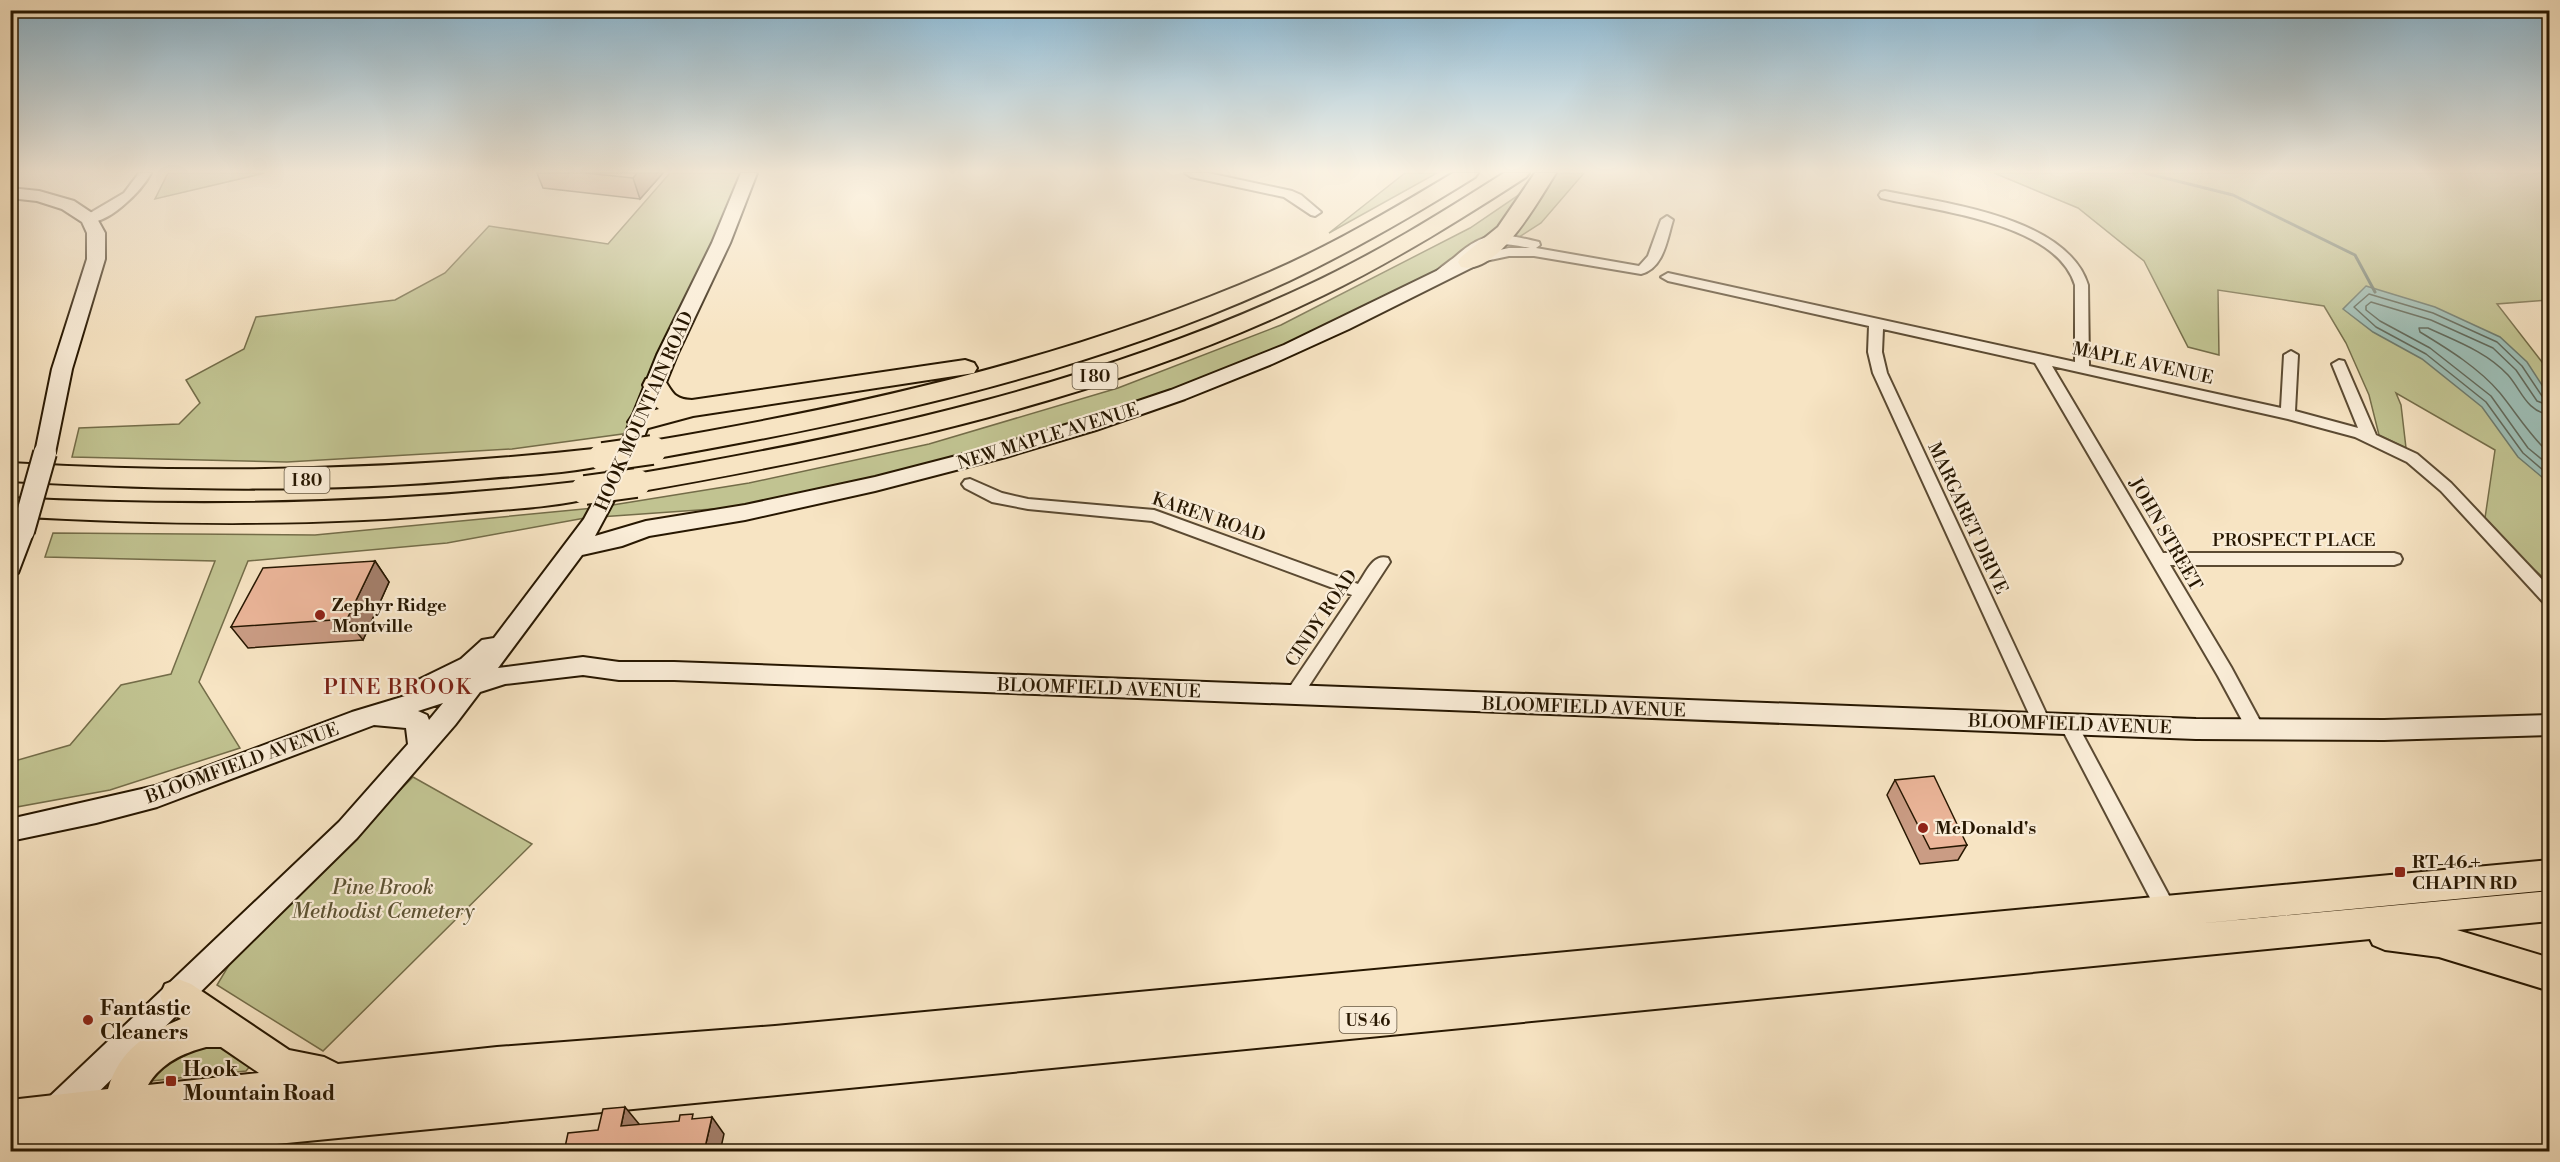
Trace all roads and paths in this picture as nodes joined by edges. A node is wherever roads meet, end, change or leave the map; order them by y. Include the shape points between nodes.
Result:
1 (93, 227) edge
2 (727, 227) edge
3 (1376, 227) edge
4 (1435, 227) edge
5 (1511, 227) edge
6 (1664, 227) edge
7 (2013, 227) edge
8 (1501, 238) junction
9 (1578, 258) junction
10 (1469, 262) junction
11 (1668, 278) dead end
12 (1431, 281) junction
13 (1166, 321) junction
14 (1876, 324) junction
15 (2291, 355) dead end
16 (2041, 360) junction
17 (2339, 364) dead end
18 (2082, 369) junction
19 (656, 385) junction
20 (692, 408) junction
21 (2288, 414) junction
22 (641, 422) junction
23 (2370, 436) junction
24 (10, 472) edge
25 (970, 484) dead end
26 (10, 507) edge
27 (593, 522) junction
28 (646, 529) junction
29 (575, 549) junction
30 (12, 559) edge
31 (2157, 559) junction
32 (2394, 559) dead end
33 (1382, 562) dead end
34 (1362, 591) junction
35 (2550, 599) edge
36 (515, 628) junction
37 (574, 667) junction
38 (619, 671) junction
39 (471, 686) junction
40 (1293, 696) junction
41 (361, 719) junction
42 (2042, 724) junction
43 (2070, 725) junction
44 (2550, 725) edge
45 (2256, 730) junction
46 (421, 744) junction
47 (10, 830) edge
48 (2550, 875) edge
49 (2550, 906) edge
50 (2168, 911) junction
51 (2293, 930) junction
52 (2550, 975) edge
53 (178, 996) junction
54 (226, 1029) junction
55 (365, 1078) junction
56 (53, 1115) junction
57 (122, 1123) junction
58 (187, 1133) junction
59 (12, 1143) edge
60 (239, 1152) edge

1 - 30 main road, bridge via 96,259 62,369 45,453
2 - 19 main road, HOOK MOUNTAIN ROAD
3 - 13 highway, I 80 via 1238,293
4 - 26 highway, I 80, bridge via 1360,268 1261,314 1149,357 1022,399 885,436 746,465 450,506 193,515
5 - 8 highway
6 - 9 street via 1647,269 1627,269
7 - 18 street via 2055,249 2080,279
8 - 9 street
8 - 10 highway
8 - 12 street, NEW MAPLE AVENUE via 1476,243
9 - 10 street via 1521,252
10 - 12 main road, NEW MAPLE AVENUE
11 - 14 street, MAPLE AVENUE
12 - 28 main road, NEW MAPLE AVENUE via 1267,359 1086,426 835,495
13 - 20 highway via 1000,363
13 - 24 highway, I 80, bridge via 1049,360 921,396 790,425 603,457 463,472 317,480 172,480
14 - 16 street, MAPLE AVENUE
14 - 42 street, MARGARET DRIVE via 1875,352 1880,373
15 - 21 street
16 - 18 street, MAPLE AVENUE
16 - 31 street, JOHN STREET
17 - 23 street
18 - 21 street, MAPLE AVENUE
19 - 20 highway via 664,403
19 - 22 main road, HOOK MOUNTAIN ROAD
20 - 22 highway
21 - 23 street, MAPLE AVENUE
22 - 27 main road, HOOK MOUNTAIN ROAD
23 - 35 street, MAPLE AVENUE via 2434,475
25 - 34 street, KAREN ROAD via 998,498 1028,504 1154,516
27 - 28 main road, NEW MAPLE AVENUE
27 - 29 main road, HOOK MOUNTAIN ROAD
28 - 29 main road, NEW MAPLE AVENUE
29 - 36 main road, HOOK MOUNTAIN ROAD
31 - 32 street, PROSPECT PLACE
31 - 45 street, JOHN STREET
33 - 34 street, CINDY ROAD
34 - 40 street, CINDY ROAD
36 - 37 main road via 515,649 520,661 535,667
36 - 39 main road, HOOK MOUNTAIN ROAD
36 - 41 main road via 460,670
37 - 38 main road, BLOOMFIELD AVENUE
37 - 39 main road, BLOOMFIELD AVENUE via 504,675
38 - 39 main road, BLOOMFIELD AVENUE via 496,690
38 - 40 main road, BLOOMFIELD AVENUE
39 - 41 main road, BLOOMFIELD AVENUE
39 - 46 main road, HOOK MOUNTAIN ROAD
40 - 42 main road, BLOOMFIELD AVENUE
41 - 46 main road via 410,717 418,722
41 - 47 main road, BLOOMFIELD AVENUE via 157,796
42 - 43 main road, BLOOMFIELD AVENUE
43 - 45 main road, BLOOMFIELD AVENUE
43 - 50 street
44 - 45 main road, BLOOMFIELD AVENUE
46 - 53 main road, HOOK MOUNTAIN ROAD via 348,830
48 - 50 highway, US 46
49 - 51 highway, US 46
50 - 55 highway, US 46 via 967,1026
51 - 52 highway via 2402,934 2439,940
51 - 58 highway, US 46
53 - 54 highway
53 - 56 main road, HOOK MOUNTAIN ROAD
54 - 55 highway via 281,1066
54 - 57 highway via 188,1033 161,1046 139,1066 126,1086
55 - 57 highway, US 46
56 - 57 highway, US 46
56 - 59 highway, US 46
57 - 58 highway, US 46
57 - 59 highway, US 46
58 - 60 highway

